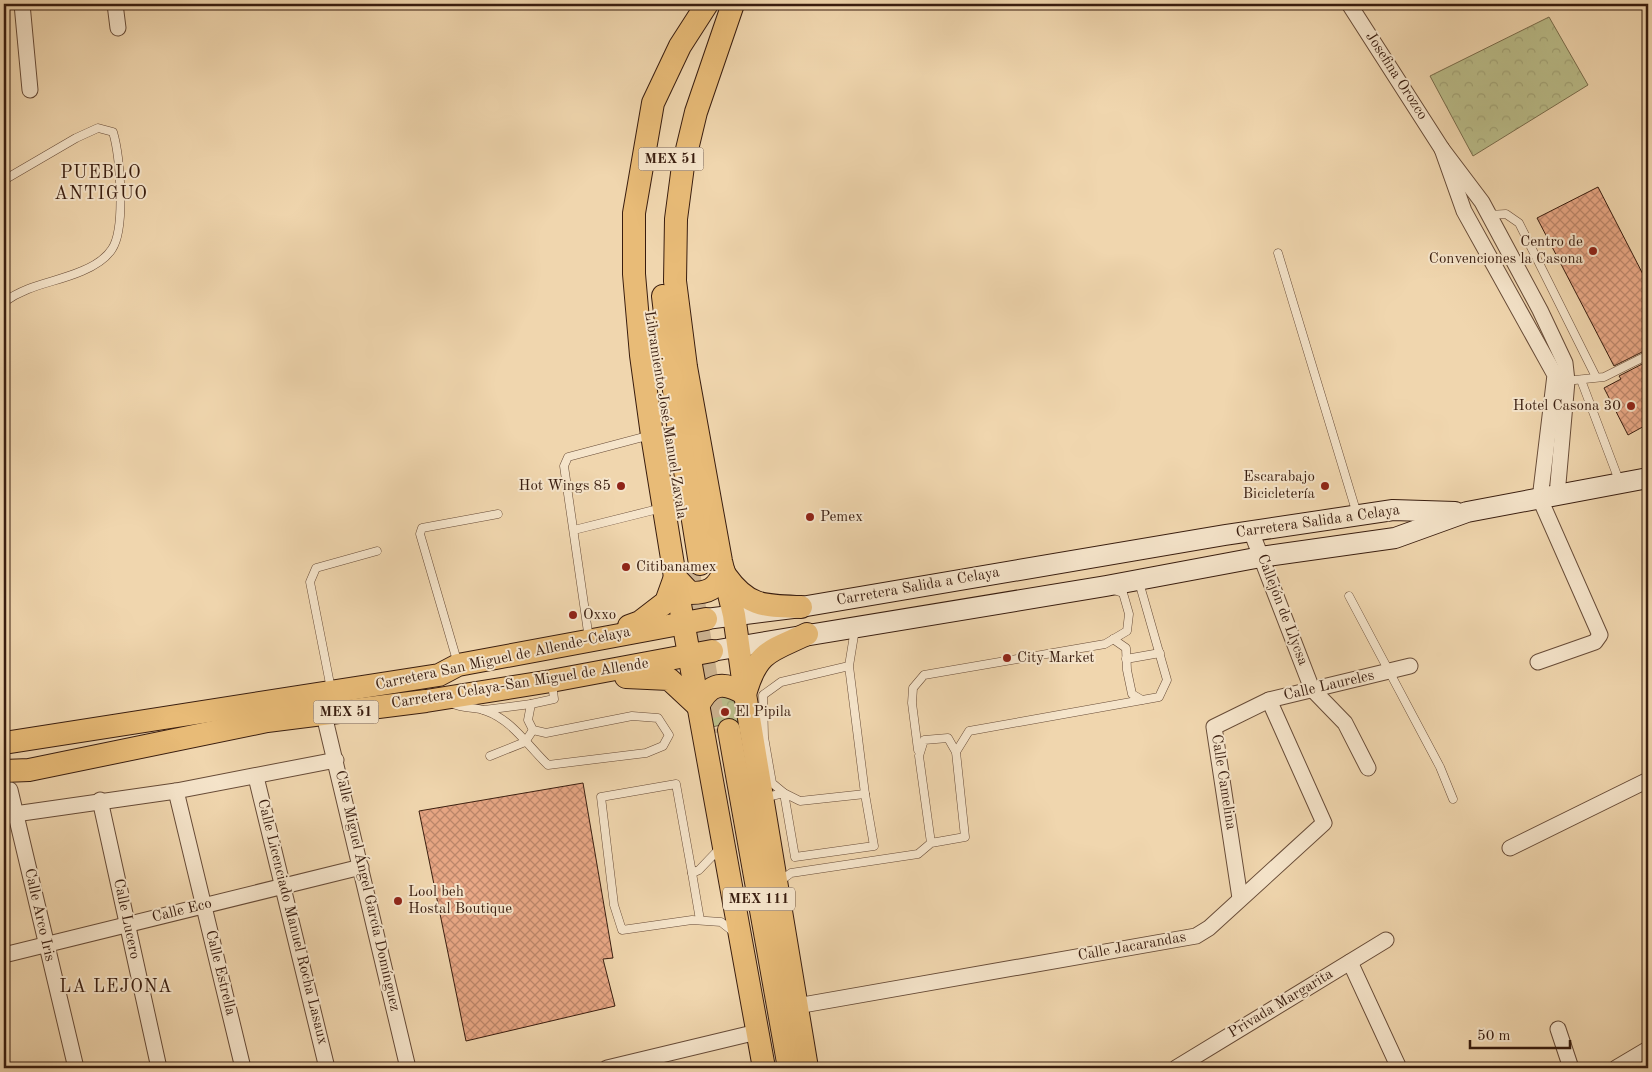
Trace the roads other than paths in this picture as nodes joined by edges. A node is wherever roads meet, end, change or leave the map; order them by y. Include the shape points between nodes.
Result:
1 (22, 4) edge
2 (115, 4) edge
3 (707, 4) edge
4 (731, 4) edge
5 (1349, 4) edge
6 (118, 28) dead end
7 (30, 90) dead end
8 (1442, 149) junction
9 (4, 180) edge
10 (1489, 216) junction
11 (1278, 252) dead end
12 (4, 302) edge
13 (1648, 355) edge
14 (1596, 377) junction
15 (1567, 378) junction
16 (652, 435) junction
17 (1646, 476) edge
18 (1620, 483) junction
19 (1548, 497) junction
20 (665, 508) junction
21 (1467, 512) junction
22 (498, 514) dead end
23 (1358, 516) junction
24 (574, 530) junction
25 (1251, 531) junction
26 (1132, 550) junction
27 (377, 551) dead end
28 (1261, 557) junction
29 (688, 569) junction
30 (724, 572) junction
31 (1139, 580) junction
32 (1106, 586) junction
33 (1349, 596) dead end
34 (801, 607) junction
35 (734, 615) junction
36 (706, 619) joint
37 (683, 623) junction
38 (856, 627) junction
39 (807, 634) junction
40 (589, 639) junction
41 (1113, 640) junction
42 (739, 646) junction
43 (712, 651) joint
44 (1160, 653) junction
45 (689, 655) junction
46 (1126, 659) junction
47 (1538, 662) dead end
48 (849, 666) junction
49 (1410, 666) dead end
50 (1390, 672) junction
51 (578, 677) junction
52 (551, 681) junction
53 (444, 682) junction
54 (1312, 689) junction
55 (332, 693) junction
56 (745, 694) junction
57 (1142, 700) junction
58 (1269, 700) junction
59 (531, 704) junction
60 (698, 706) junction
61 (484, 710) junction
62 (324, 715) junction
63 (533, 730) junction
64 (525, 742) junction
65 (4, 743) edge
66 (956, 752) junction
67 (490, 756) dead end
68 (919, 756) junction
69 (336, 760) junction
70 (1368, 768) dead end
71 (256, 777) junction
72 (1648, 780) edge
73 (6, 784) edge
74 (176, 791) junction
75 (784, 793) junction
76 (865, 794) junction
77 (1453, 799) dead end
78 (100, 800) junction
79 (765, 805) junction
80 (15, 814) junction
81 (931, 843) junction
82 (722, 845) junction
83 (1510, 848) dead end
84 (361, 867) junction
85 (692, 873) junction
86 (778, 883) junction
87 (283, 886) junction
88 (1240, 898) junction
89 (204, 906) junction
90 (700, 920) junction
91 (127, 924) junction
92 (741, 938) junction
93 (1386, 940) dead end
94 (46, 944) junction
95 (4, 955) edge
96 (1350, 962) junction
97 (797, 1006) junction
98 (1558, 1029) dead end
99 (757, 1032) junction
100 (1648, 1049) edge
101 (76, 1068) edge
102 (159, 1068) edge
103 (242, 1068) edge
104 (327, 1068) edge
105 (408, 1068) edge
106 (607, 1068) edge
107 (764, 1068) edge
108 (773, 1068) edge
109 (789, 1068) edge
110 (807, 1068) edge
111 (1176, 1068) edge
112 (1399, 1068) edge
113 (1572, 1068) edge
114 (1616, 1068) edge

1 - 7 street
2 - 6 street
3 - 16 main road via 680,46 653,104 634,213 636,292
3 - 29 main road, Libramiento José Manuel Zavala / MEX 51 via 674,76 660,124 648,185 644,236 649,322 657,384
4 - 29 main road, Libramiento José Manuel Zavala / MEX 51 via 698,58 675,135 665,201 661,260 665,325 679,434
4 - 30 main road via 696,112 683,166 676,219 675,281 686,367
5 - 8 street, Josefina Orozco
8 - 10 street, Josefina Orozco
8 - 15 street, Josefina Orozco via 1464,211
9 - 12 lane via 91,131 98,128 114,132 118,146 121,219 113,248 101,262 81,272 21,290
10 - 14 lane via 1506,214 1519,223
10 - 15 street, Josefina Orozco via 1544,319 1565,363
11 - 23 lane
13 - 14 lane via 1604,377
14 - 15 lane
15 - 18 lane
15 - 19 street, Josefina Orozco
16 - 20 main road
16 - 24 lane via 568,457 564,466
17 - 18 main road, MEX 51
18 - 19 main road, MEX 51
19 - 21 main road, MEX 51
19 - 47 street via 1600,635 1595,642
20 - 24 lane
20 - 29 main road
21 - 23 main road, Carretera Salida a Celaya / MEX 51 via 1393,510
21 - 28 main road, Carretera Salida a Celaya / MEX 51 via 1394,538
22 - 53 lane via 422,528 420,534
23 - 25 main road, Carretera Salida a Celaya / MEX 51
24 - 40 lane
25 - 26 main road, Carretera Salida a Celaya / MEX 51
25 - 28 street, Callejón de Llycsa
26 - 31 main road
26 - 34 main road, Carretera Salida a Celaya / MEX 51
27 - 55 lane via 316,568 310,582
28 - 31 main road, Carretera Salida a Celaya / MEX 51
28 - 54 street, Callejón de Llycsa
29 - 30 main road via 690,594 705,593 717,586
29 - 37 main road
29 - 40 main road via 666,602 640,622
30 - 34 main road via 736,590 763,606
30 - 35 main road
31 - 32 main road, Carretera Salida a Celaya / MEX 51
31 - 44 lane
32 - 38 main road, Carretera Salida a Celaya / MEX 51
32 - 41 lane via 1123,593 1129,614 1127,631
33 - 50 lane
34 - 35 main road, Carretera Salida a Celaya / MEX 51
35 - 36 main road, Carretera Salida a Celaya / MEX 51
35 - 42 main road
36 - 37 main road, Carretera San Miguel de Allende-Celaya / MEX 51
37 - 40 main road, Carretera San Miguel de Allende-Celaya / MEX 51
37 - 45 main road
38 - 39 main road, Carretera Salida a Celaya / MEX 51
38 - 48 lane
39 - 42 main road, Carretera Salida a Celaya / MEX 51
39 - 56 main road via 768,652 752,669
40 - 53 main road, Carretera San Miguel de Allende-Celaya / MEX 51
41 - 46 lane via 1126,648
41 - 68 lane via 924,675 913,688 912,703
42 - 43 main road, Carretera Salida a Celaya / MEX 51
42 - 56 main road
43 - 45 main road, Carretera Celaya-San Miguel de Allende / MEX 51
44 - 46 lane
44 - 57 lane via 1167,680 1158,698
45 - 51 main road, Carretera Celaya-San Miguel de Allende / MEX 51
45 - 60 main road
46 - 57 lane via 1132,694
48 - 75 lane via 781,682 763,695 764,737 772,783
48 - 76 lane
49 - 50 street, Calle Laureles
50 - 54 street, Calle Laureles
50 - 77 lane via 1440,767
51 - 52 main road, Carretera Celaya-San Miguel de Allende / MEX 51
51 - 60 main road via 669,679
52 - 53 main road, Carretera Celaya-San Miguel de Allende / MEX 51
52 - 59 lane via 554,699
53 - 55 main road, Carretera San Miguel de Allende-Celaya / MEX 51
53 - 61 lane via 464,709
53 - 62 main road, Carretera Celaya-San Miguel de Allende / MEX 51
54 - 58 street, Calle Laureles
54 - 70 street via 1345,723
55 - 65 main road, Carretera San Miguel de Allende-Celaya / MEX 51
56 - 60 main road via 731,685 716,686 704,693
56 - 79 main road
57 - 66 lane via 969,732
58 - 88 street, Calle Camelina via 1214,727
58 - 88 street, Calle Jacarandas via 1324,822
59 - 61 lane
59 - 63 lane via 528,720
60 - 82 main road
61 - 64 lane via 506,721
62 - 69 street, Calle Miguel Ángel García Domínguez
62 - 73 main road, Carretera Celaya-San Miguel de Allende / MEX 51 via 267,721 30,770
63 - 64 lane
63 - 64 lane via 546,734 632,716 658,718 669,735 664,746 646,753 548,765
64 - 67 lane
66 - 68 lane via 948,738 924,740
66 - 81 lane via 965,837
68 - 81 lane
69 - 71 street
69 - 84 street, Calle Miguel Ángel García Domínguez
71 - 74 street
71 - 87 street, Calle Licenciado Manuel Rocha Lasaux
72 - 83 street
73 - 80 street, Calle Arco Iris
74 - 78 street
74 - 89 street, Calle Estrella
75 - 76 lane via 800,801
75 - 76 lane via 796,857 874,846
75 - 79 lane via 771,796
78 - 80 street
78 - 91 street, Calle Lucero
79 - 86 main road
80 - 94 street, Calle Arco Iris
81 - 86 lane via 918,854 791,873
82 - 85 lane via 699,870
82 - 92 main road
84 - 87 street, Calle Eco
84 - 105 street, Calle Miguel Ángel García Domínguez
85 - 90 lane
85 - 90 lane via 676,784 601,797 614,905 622,930
86 - 97 main road
87 - 89 street, Calle Eco
87 - 104 street, Calle Licenciado Manuel Rocha Lasaux
88 - 97 street, Calle Jacarandas via 1196,936
89 - 91 street, Calle Eco
89 - 103 street, Calle Estrella
90 - 92 lane via 721,922
91 - 94 street, Calle Eco
91 - 102 street, Calle Lucero
92 - 99 main road
93 - 96 street, Privada Margarita
94 - 95 street, Calle Eco
94 - 101 street, Calle Arco Iris
96 - 111 street, Privada Margarita
96 - 112 street
97 - 110 main road
98 - 113 street
99 - 106 street
99 - 107 main road
100 - 114 street
108 - 109 main road, MEX 111 via 722,731

